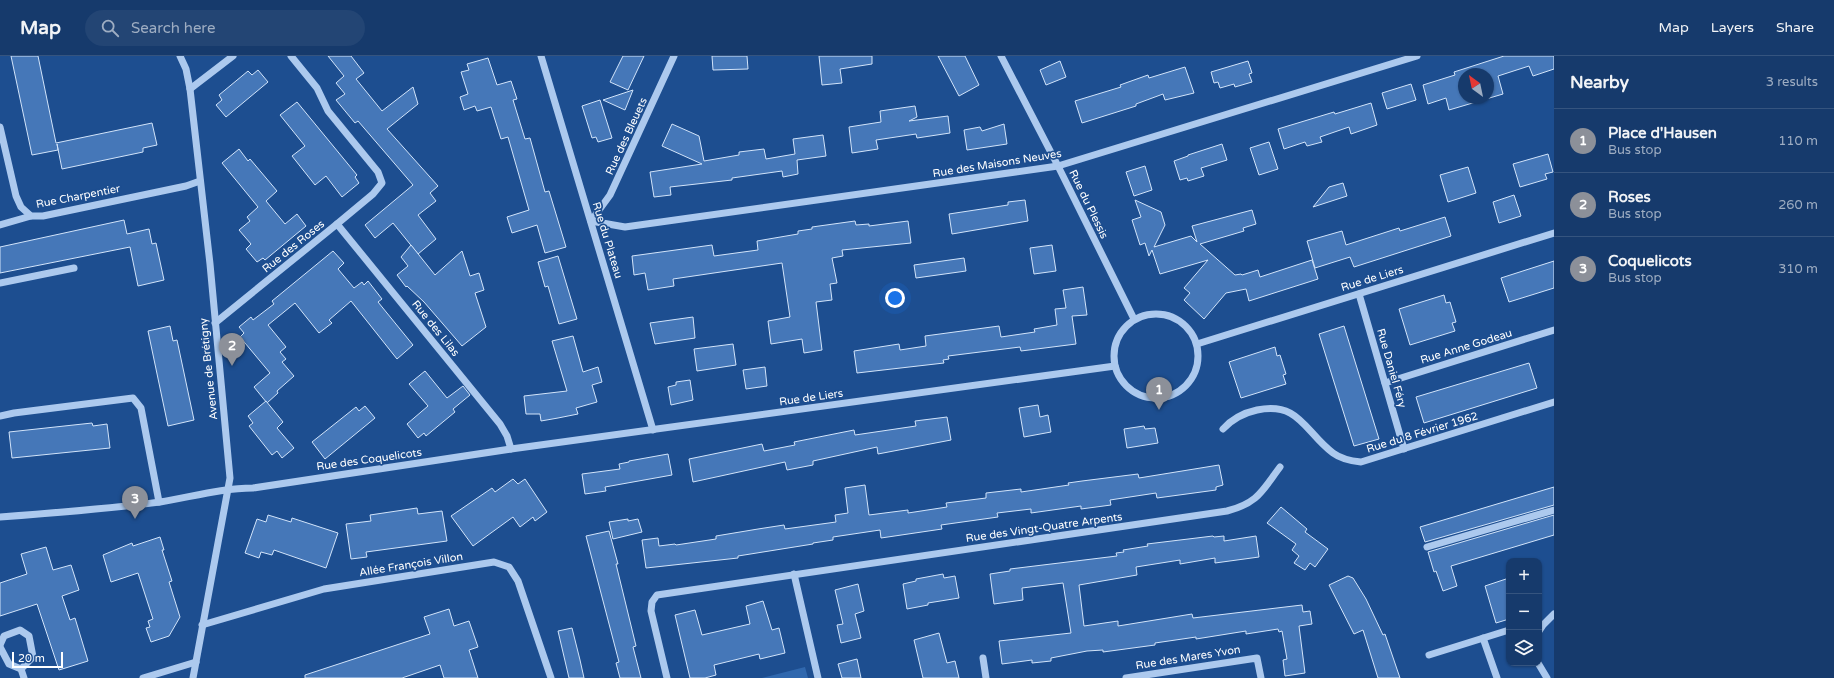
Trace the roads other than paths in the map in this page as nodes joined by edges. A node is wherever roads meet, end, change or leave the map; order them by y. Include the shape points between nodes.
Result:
1 (180, 56) edge
2 (233, 56) edge
3 (291, 56) edge
4 (541, 56) edge
5 (674, 56) edge
6 (1001, 56) edge
7 (1417, 56) edge
8 (190, 89) junction
9 (0, 127) edge
10 (1058, 166) junction
11 (200, 181) junction
12 (31, 216) junction
13 (591, 221) junction
14 (337, 224) junction
15 (0, 225) edge
16 (1554, 233) edge
17 (74, 268) dead end
18 (0, 283) edge
19 (1359, 294) junction
20 (1134, 319) junction
21 (215, 323) junction
22 (1554, 330) edge
23 (1197, 344) junction
24 (1115, 366) junction
25 (1385, 383) junction
26 (1554, 402) edge
27 (0, 416) edge
28 (1223, 429) dead end
29 (653, 430) junction
30 (1404, 448) junction
31 (511, 449) junction
32 (1280, 467) dead end
33 (229, 488) junction
34 (159, 502) junction
35 (1554, 510) edge
36 (0, 517) edge
37 (1428, 547) dead end
38 (794, 574) junction
39 (1552, 616) edge
40 (1542, 620) edge
41 (202, 625) junction
42 (1540, 630) edge
43 (1506, 631) edge
44 (1483, 638) junction
45 (0, 646) edge
46 (1429, 655) dead end
47 (983, 658) dead end
48 (196, 662) junction
49 (1540, 666) edge
50 (22, 669) junction
51 (24, 678) edge
52 (143, 678) edge
53 (193, 678) edge
54 (551, 678) edge
55 (667, 678) edge
56 (818, 678) edge
57 (986, 678) edge
58 (1126, 678) edge
59 (1261, 678) edge
60 (1497, 678) edge
61 (1547, 678) edge

1 - 8 street, Avenue de Brétigny
2 - 8 street
3 - 14 street, Rue des Roses via 318,88 328,111 381,178 382,183 376,191
4 - 13 street, Rue du Plateau
5 - 13 street, Rue des Bleuets via 610,195
6 - 10 street, Rue du Plessis
7 - 10 street, Rue des Maisons Neuves
8 - 11 street, Avenue de Brétigny
9 - 12 street, Rue Charpentier via 16,196 21,207
10 - 13 street, Rue des Maisons Neuves via 625,227
10 - 20 street, Rue du Plessis
11 - 12 street, Rue Charpentier via 179,188 43,216
11 - 21 street, Avenue de Brétigny
12 - 15 street
13 - 29 street, Rue du Plateau
14 - 21 street, Rue des Roses
14 - 31 street, Rue des Lilas via 500,424 508,436
16 - 19 street, Rue de Liers
17 - 18 street
19 - 23 street, Rue de Liers
19 - 25 street, Rue Daniel Féry
20 - 23 street via 1149,314 1164,314 1178,320 1190,330
20 - 24 street via 1119,334 1114,350
21 - 33 street, Avenue de Brétigny via 229,461
22 - 25 street, Rue Anne Godeau
23 - 24 street via 1198,361 1192,377 1175,394 1150,398 1133,391 1119,378
24 - 29 street, Rue de Liers
25 - 30 street, Rue Daniel Féry
26 - 30 street, Rue du 8 Février 1962
27 - 34 street via 133,398 141,408
28 - 30 street, Rue du 8 Février 1962 via 1244,413 1274,408 1296,415 1333,453 1348,461 1361,462
29 - 31 street, Rue de Liers
31 - 33 street, Rue des Coquelicots via 253,488
32 - 38 street, Rue des Vingt-Quatre Arpents via 1258,498 1243,507 1227,511
33 - 34 street, Rue des Coquelicots via 196,497
33 - 41 street, Avenue de Brétigny
34 - 36 street, Rue des Coquelicots via 76,512
35 - 37 street
38 - 55 street, Rue des Vingt-Quatre Arpents via 657,595 652,602 651,611
38 - 56 street
39 - 40 street
39 - 42 street
41 - 48 street, Avenue de Brétigny
41 - 54 street, Allée François Villon via 324,589 494,562 509,567 518,581
43 - 44 street
44 - 46 street
44 - 60 street
45 - 50 street via 10,664
45 - 50 street via 4,636 20,630 28,636 33,657
47 - 57 street
48 - 52 street
48 - 53 street, Avenue de Brétigny
49 - 61 street
50 - 51 street
58 - 59 street, Rue des Mares Yvon via 1257,658

